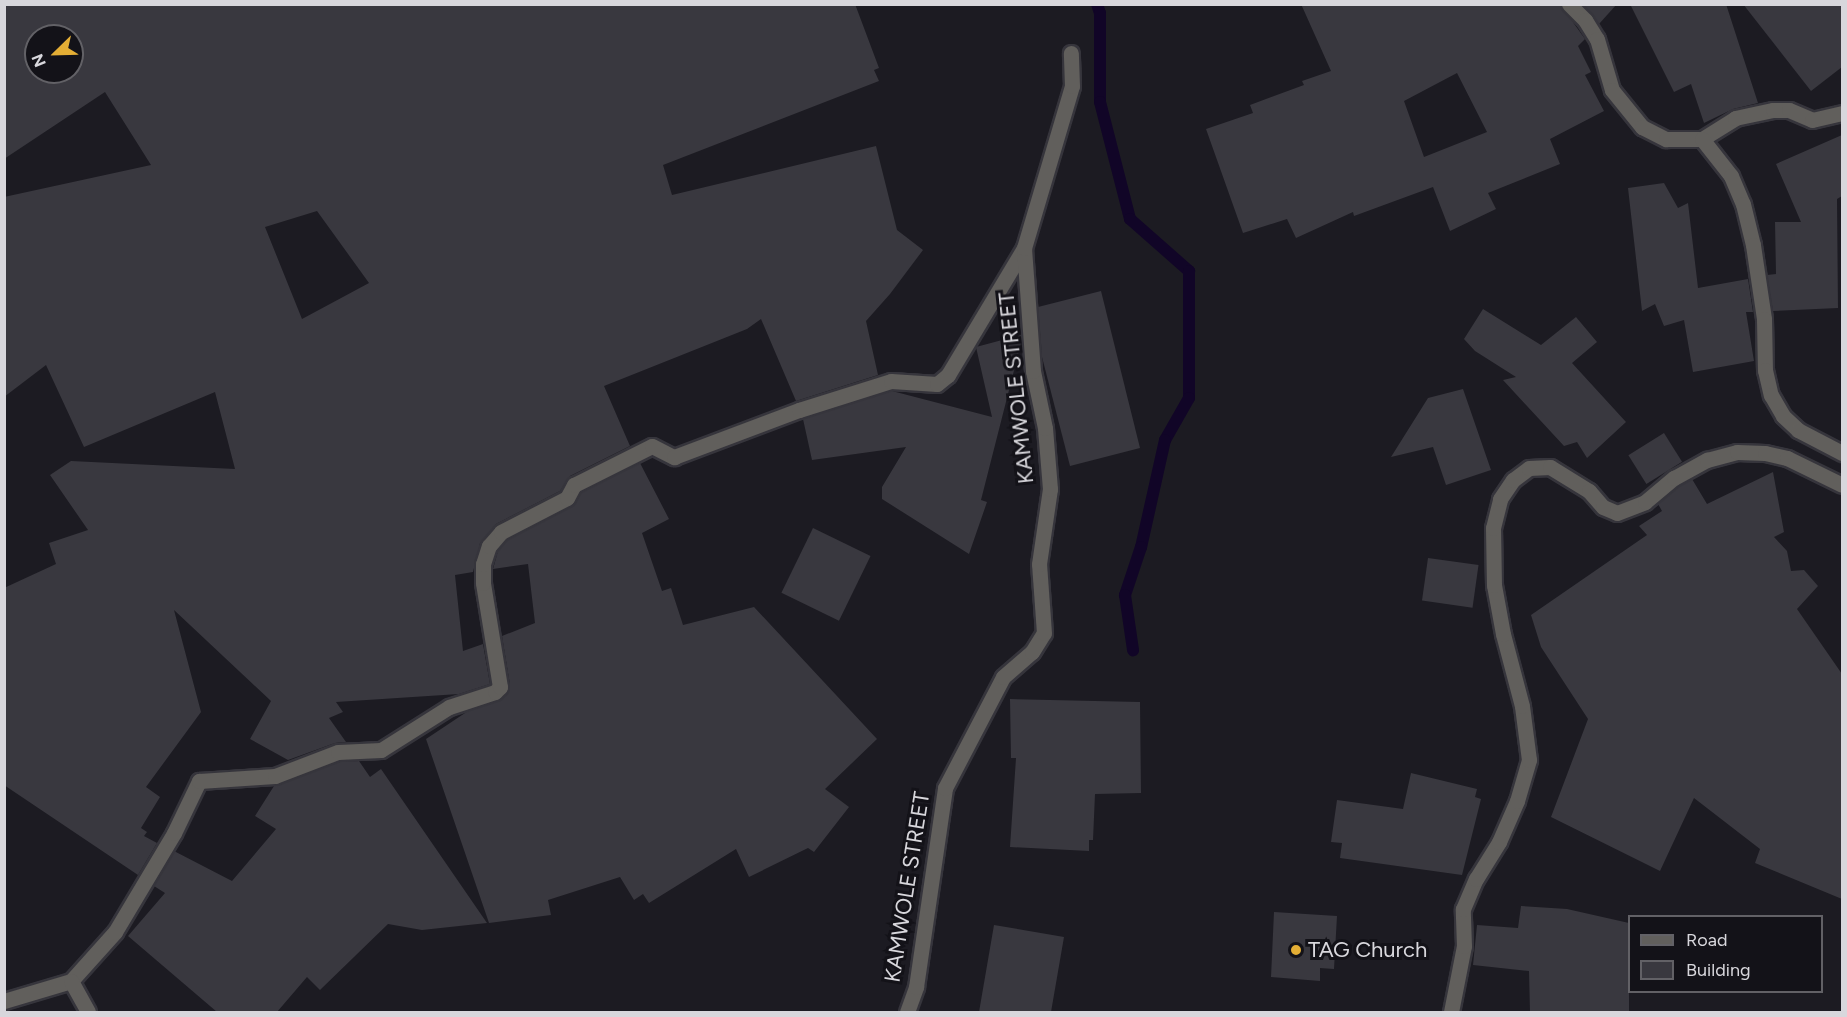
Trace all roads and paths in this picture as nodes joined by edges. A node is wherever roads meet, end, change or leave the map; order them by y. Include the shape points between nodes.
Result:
1 (1569, 4) edge
2 (1071, 53) dead end
3 (1842, 113) edge
4 (1702, 139) junction
5 (1024, 248) junction
6 (1842, 453) edge
7 (1842, 485) edge
8 (71, 981) junction
9 (4, 1001) edge
10 (88, 1012) edge
11 (907, 1012) edge
12 (1451, 1012) edge

1 - 4 street via 1597,39 1612,90 1642,128 1666,139
2 - 5 street, KAMWOLE STREET via 1072,86
3 - 4 street via 1812,120 1789,110 1745,114 1725,122
4 - 6 street via 1731,176 1743,204 1764,319 1765,370 1771,395 1783,416 1797,429
5 - 8 street via 948,375 937,384 891,381 799,410 674,457 652,446 574,485 567,498 501,532 489,546 483,564 500,687 450,707 381,750 338,752 275,776 199,781 174,834 115,932
5 - 11 street, KAMWOLE STREET via 1033,371 1045,428 1050,489 1039,564 1044,633 1032,652 1003,677 945,788 916,987
7 - 12 street via 1787,458 1737,452 1707,460 1674,478 1645,502 1617,513 1550,467 1529,468 1514,480 1500,499 1493,528 1494,585 1522,706 1529,760 1508,822 1463,909 1464,946
8 - 9 street
8 - 10 street

